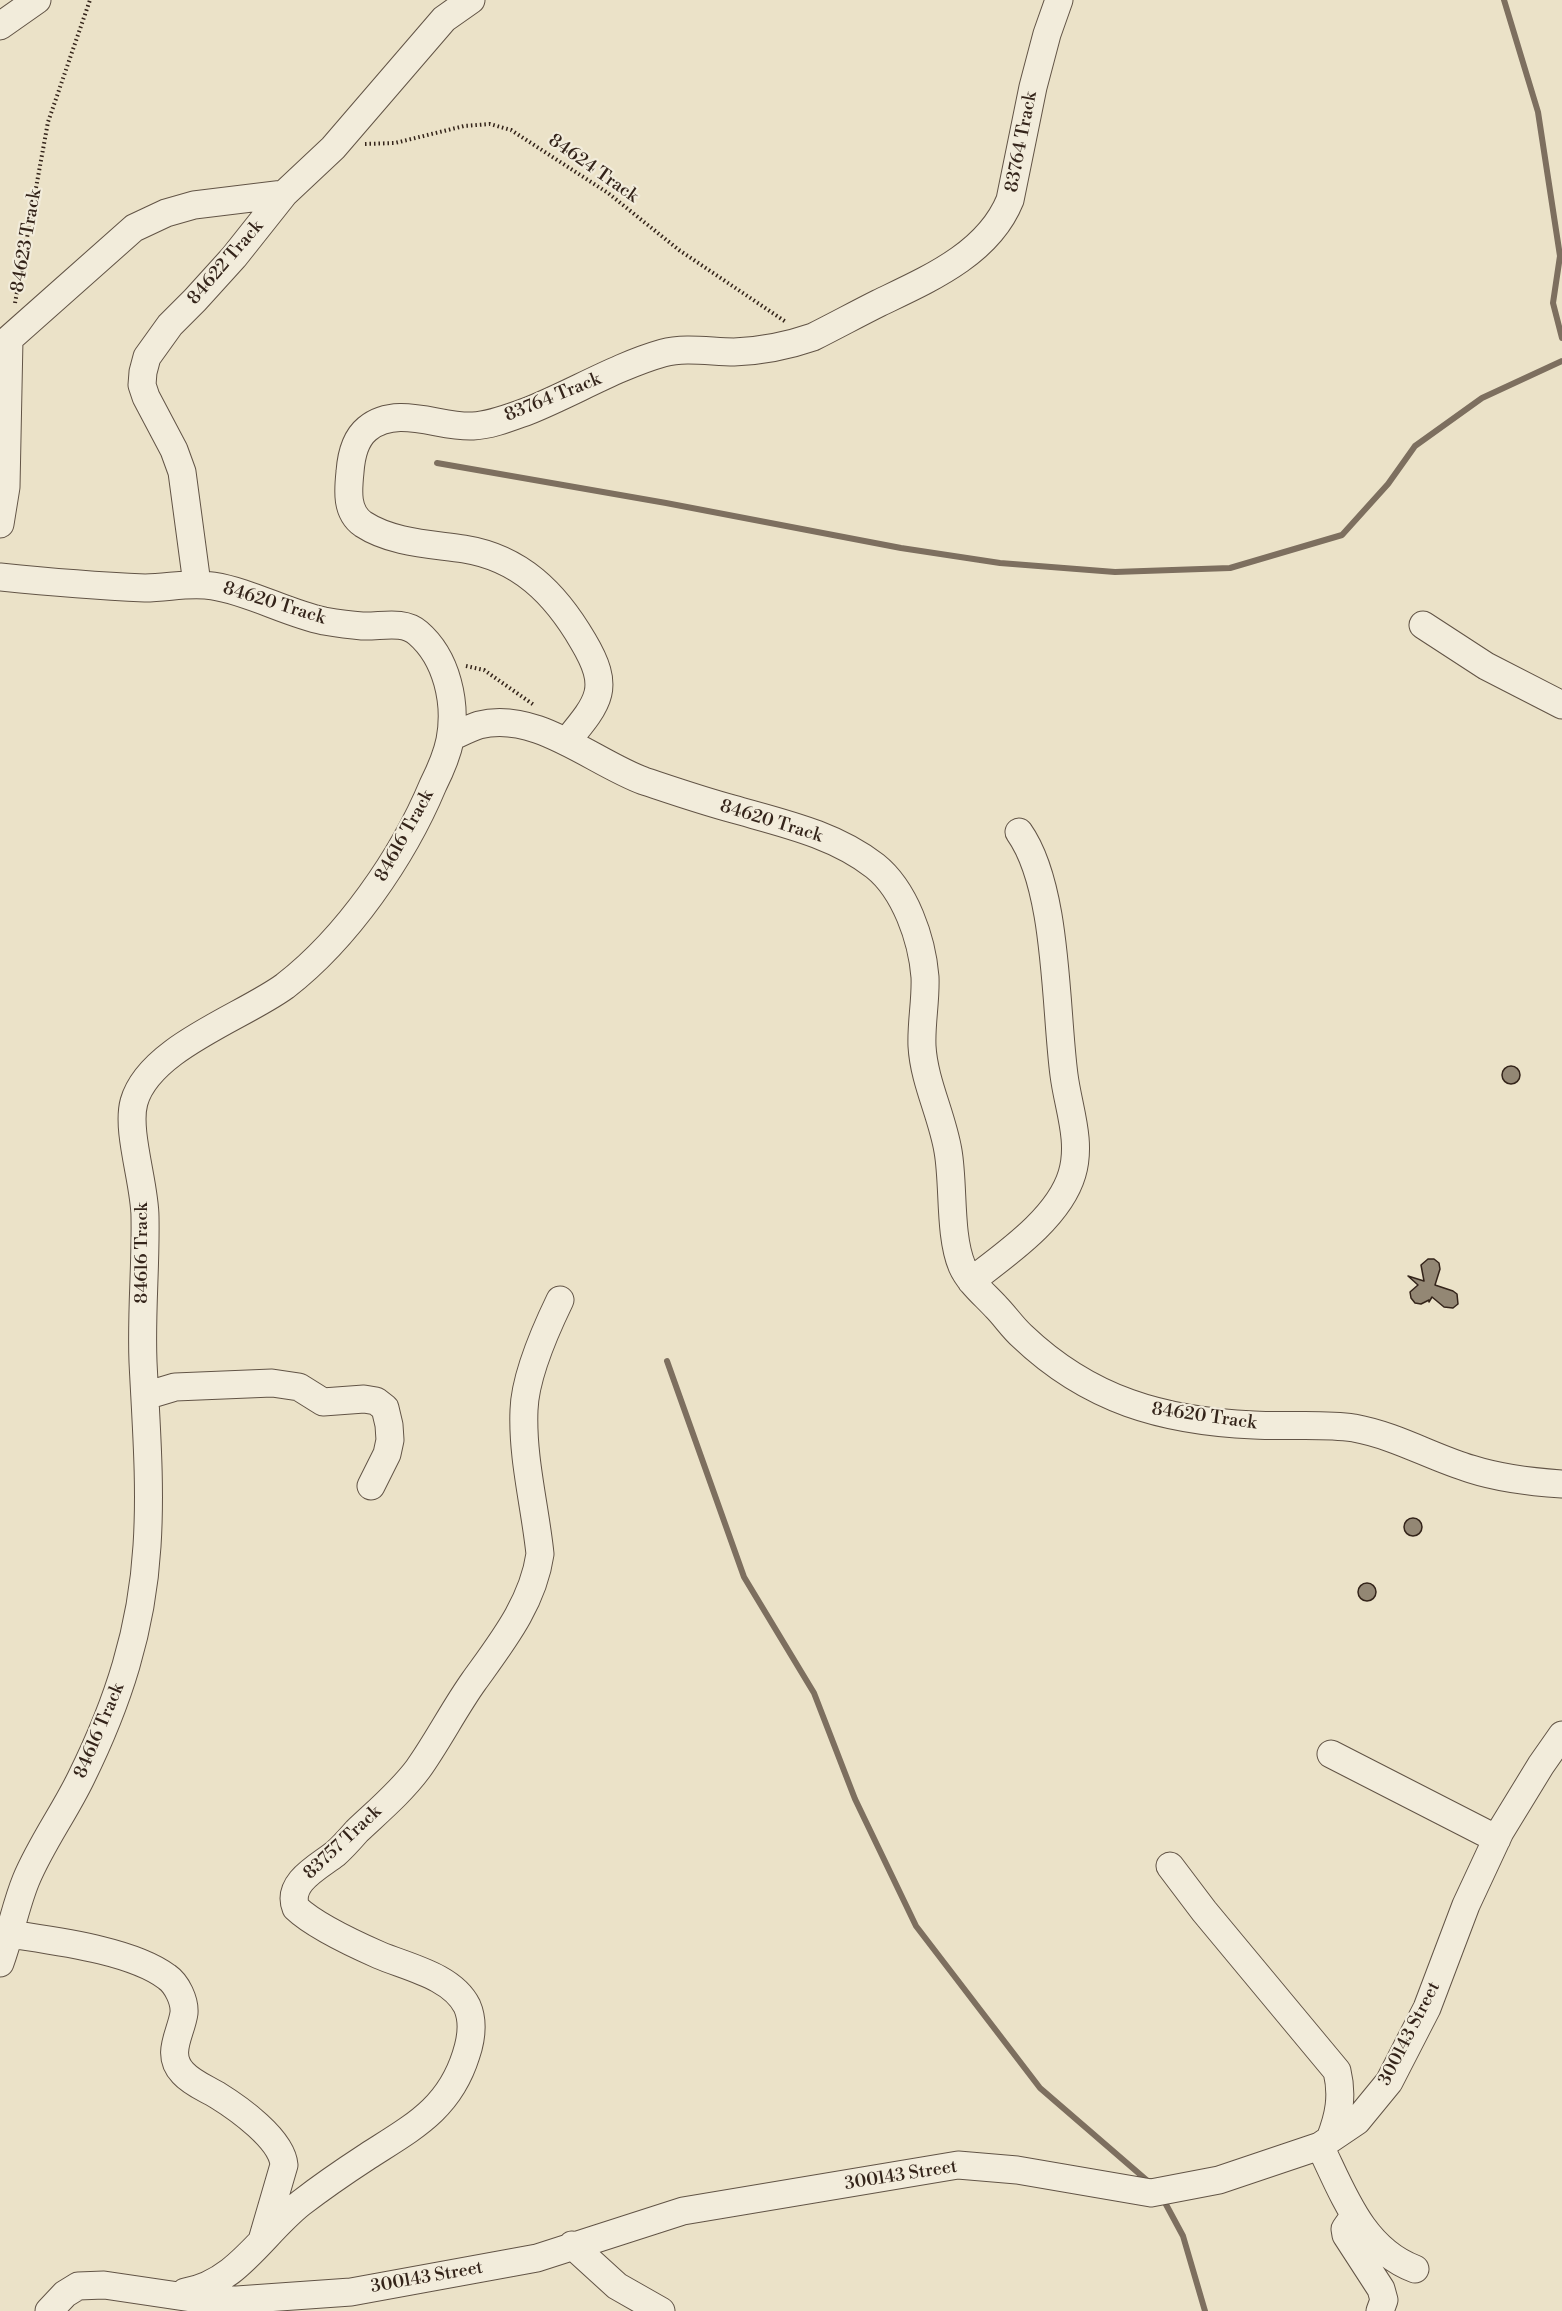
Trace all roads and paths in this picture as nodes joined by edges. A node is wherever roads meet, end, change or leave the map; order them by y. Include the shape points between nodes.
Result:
1 (37, 0) edge
2 (90, 0) edge
3 (471, 0) edge
4 (1059, 0) edge
5 (0, 26) edge
6 (333, 148) junction
7 (284, 194) junction
8 (15, 305) dead end
9 (791, 345) junction
10 (0, 524) edge
11 (0, 577) edge
12 (197, 584) junction
13 (1423, 625) dead end
14 (434, 651) joint
15 (464, 665) dead end
16 (1562, 705) edge
17 (538, 709) dead end
18 (451, 737) junction
19 (567, 741) junction
20 (1018, 832) dead end
21 (971, 1281) junction
22 (560, 1300) dead end
23 (146, 1396) junction
24 (1562, 1484) edge
25 (371, 1486) dead end
26 (1562, 1735) edge
27 (1331, 1754) dead end
28 (1497, 1839) junction
29 (1170, 1866) dead end
30 (10, 1934) junction
31 (0, 1963) edge
32 (1325, 2143) junction
33 (1354, 2216) junction
34 (263, 2238) junction
35 (572, 2245) junction
36 (1415, 2269) dead end
37 (172, 2294) junction
38 (351, 2302) edge
39 (49, 2311) edge
40 (661, 2311) edge
41 (1380, 2311) edge

1 - 5 street
2 - 8 path, 84623 Track via 48,122
3 - 6 street, 84622 Track via 444,19
4 - 9 street, 83764 Track via 1036,76 1016,162 1014,188 1005,213 954,265
6 - 7 street, 84622 Track
6 - 9 path, 84624 Track via 395,143 464,126 490,124 511,130 608,193 678,250 790,325
7 - 10 street via 194,206 166,213 134,228 9,339 6,488
7 - 12 street, 84622 Track via 234,257 154,345 142,372 146,397 182,472
9 - 19 street, 83764 Track via 734,352 666,352 509,418 473,426 418,418 395,419 374,424 362,434 351,463 348,486 352,512 362,523 388,536 466,549 499,559 544,587 563,610 594,660 600,681 598,695
11 - 12 street, 84620 Track via 105,586 164,588
12 - 14 street, 84620 Track via 228,590 321,621 414,629
13 - 16 street via 1486,666
14 - 18 street, 84616 Track via 446,673
15 - 17 path via 484,670
18 - 19 street via 496,723 518,725
18 - 23 street, 84616 Track via 423,810 401,849 376,888 318,957 284,986 184,1045 150,1073 137,1092 132,1114 145,1212 142,1294
19 - 21 street, 84620 Track via 637,778 822,836 878,868 893,886 907,910 925,975 925,1072 948,1148 961,1264
20 - 21 street via 1026,842 1047,907 1064,1077 1075,1128 1073,1172 1049,1214
21 - 24 street, 84620 Track via 1029,1342 1083,1382 1118,1400 1181,1417 1255,1425 1355,1428 1406,1442 1471,1470
22 - 34 street, 83757 Track via 530,1377 524,1408 525,1446 540,1554 526,1602 416,1771 300,1883 294,1895 296,1908 315,1922 454,1990 466,2006 471,2023 470,2043 451,2090 414,2128 343,2172
23 - 25 street via 175,1387 272,1383 299,1387 323,1402 376,1401 384,1408 390,1440
23 - 30 street, 84616 Track via 147,1548 144,1587 127,1669 79,1782 47,1835 27,1879
26 - 28 street, 300143 Street
27 - 28 street
28 - 32 street, 300143 Street via 1466,1905 1426,2008 1389,2082 1357,2121
29 - 32 street via 1337,2072 1341,2086 1339,2114
30 - 31 street, 84616 Track
30 - 34 street via 122,1957 171,1980 180,1994 184,2012 174,2045 175,2061 183,2073 247,2117 272,2139 282,2154 283,2173
32 - 33 street
32 - 35 street, 300143 Street via 1219,2180 1151,2193 1017,2170 958,2165 683,2211
33 - 36 street via 1380,2249
33 - 41 street via 1346,2235 1381,2289 1384,2300
34 - 37 street, 83757 Track via 223,2279 201,2289
35 - 38 street, 300143 Street via 537,2258
35 - 40 street via 617,2286
37 - 38 street, 300143 Street via 198,2299
37 - 39 street, 300143 Street via 104,2285 78,2286

